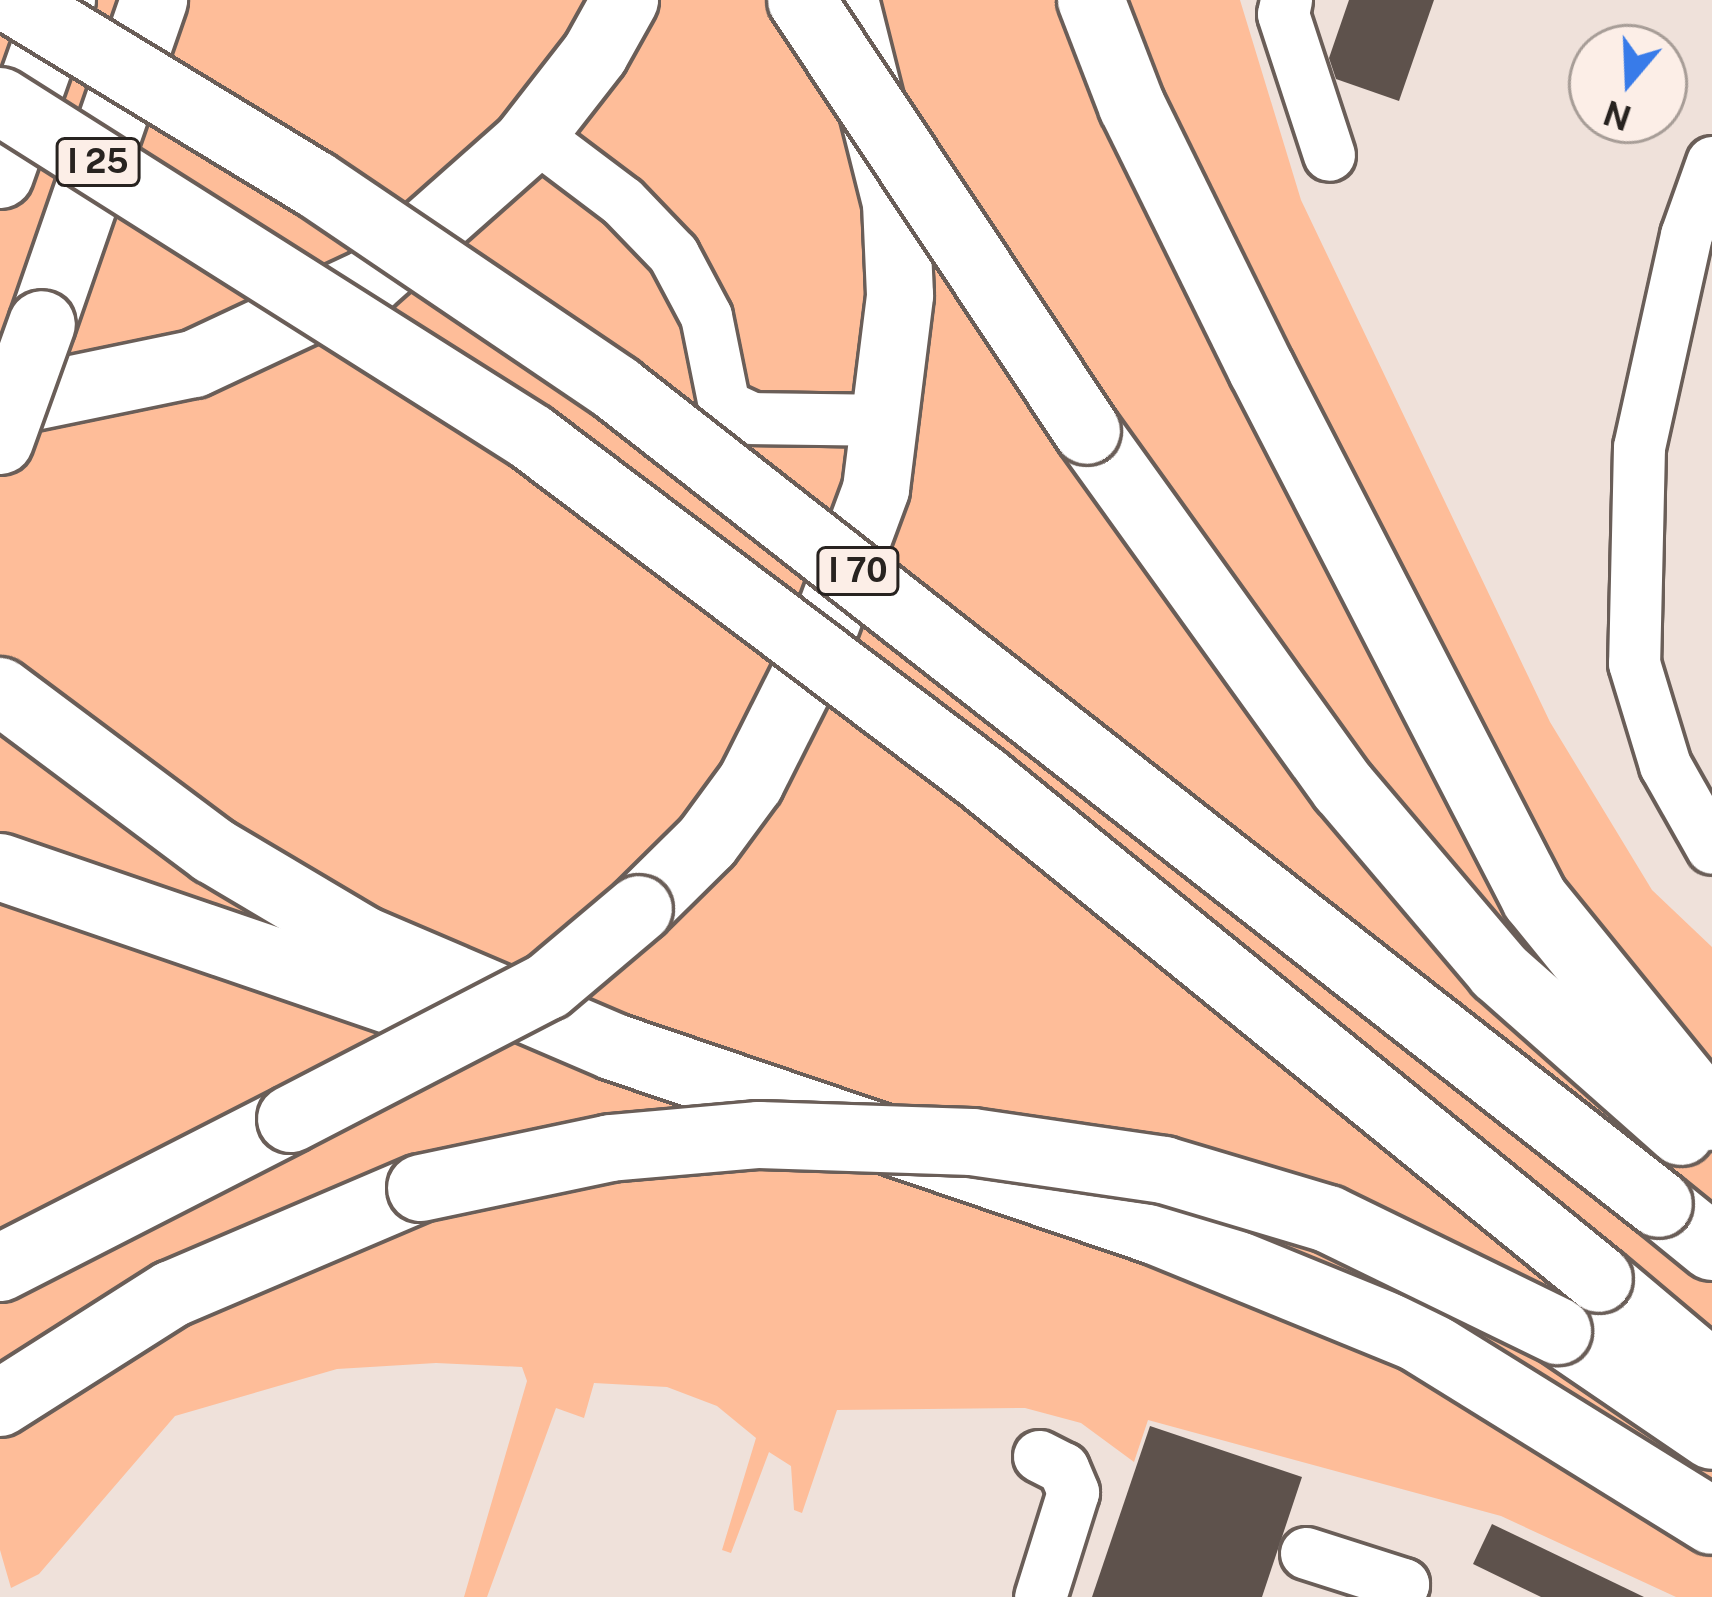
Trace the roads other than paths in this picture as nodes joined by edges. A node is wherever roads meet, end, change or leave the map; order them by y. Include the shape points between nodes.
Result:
1 (12, 0) edge
2 (62, 0) edge
3 (154, 0) edge
4 (625, 0) edge
5 (801, 0) edge
6 (845, 0) edge
7 (1053, 0) edge
8 (1091, 0) edge
9 (1286, 0) edge
10 (0, 101) edge
11 (1132, 106) junction
12 (533, 134) junction
13 (1329, 155) dead end
14 (1712, 162) edge
15 (0, 176) edge
16 (0, 404) edge
17 (886, 420) junction
18 (0, 441) edge
19 (0, 691) edge
20 (1712, 848) edge
21 (0, 867) edge
22 (1712, 1117) edge
23 (1712, 1157) edge
24 (996, 1181) junction
25 (1712, 1247) edge
26 (0, 1268) edge
27 (1712, 1374) edge
28 (0, 1403) edge
29 (1712, 1436) edge
30 (1039, 1456) dead end
31 (1712, 1522) edge
32 (1306, 1552) dead end
33 (1040, 1597) edge
34 (1398, 1597) edge

1 - 25 highway, I 70, bridge via 315,184 616,388
2 - 15 highway
3 - 18 highway, I 25, bridge
4 - 12 highway
5 - 23 highway, bridge via 1088,431 1344,788 1499,970
6 - 17 highway via 896,203 900,295
7 - 11 highway
8 - 11 highway
9 - 13 street via 1283,14
10 - 27 highway, I 70, bridge via 567,463 980,777
11 - 22 highway via 1535,899
12 - 16 highway via 369,282 194,364
12 - 17 street via 622,201 673,254 706,316 724,405 752,418
14 - 20 street via 1686,235 1639,447 1634,663 1665,765
17 - 26 highway, bridge via 876,489 814,657 751,782 707,842 640,910 548,986
19 - 24 highway via 214,851 362,939 614,1047
21 - 24 highway via 585,1067
24 - 31 highway via 1155,1231 1417,1338
28 - 29 highway, bridge via 172,1294 422,1188 610,1148 759,1135 973,1142 1164,1170 1328,1219 1558,1330
30 - 33 street via 1063,1468 1073,1492
32 - 34 street via 1402,1585

